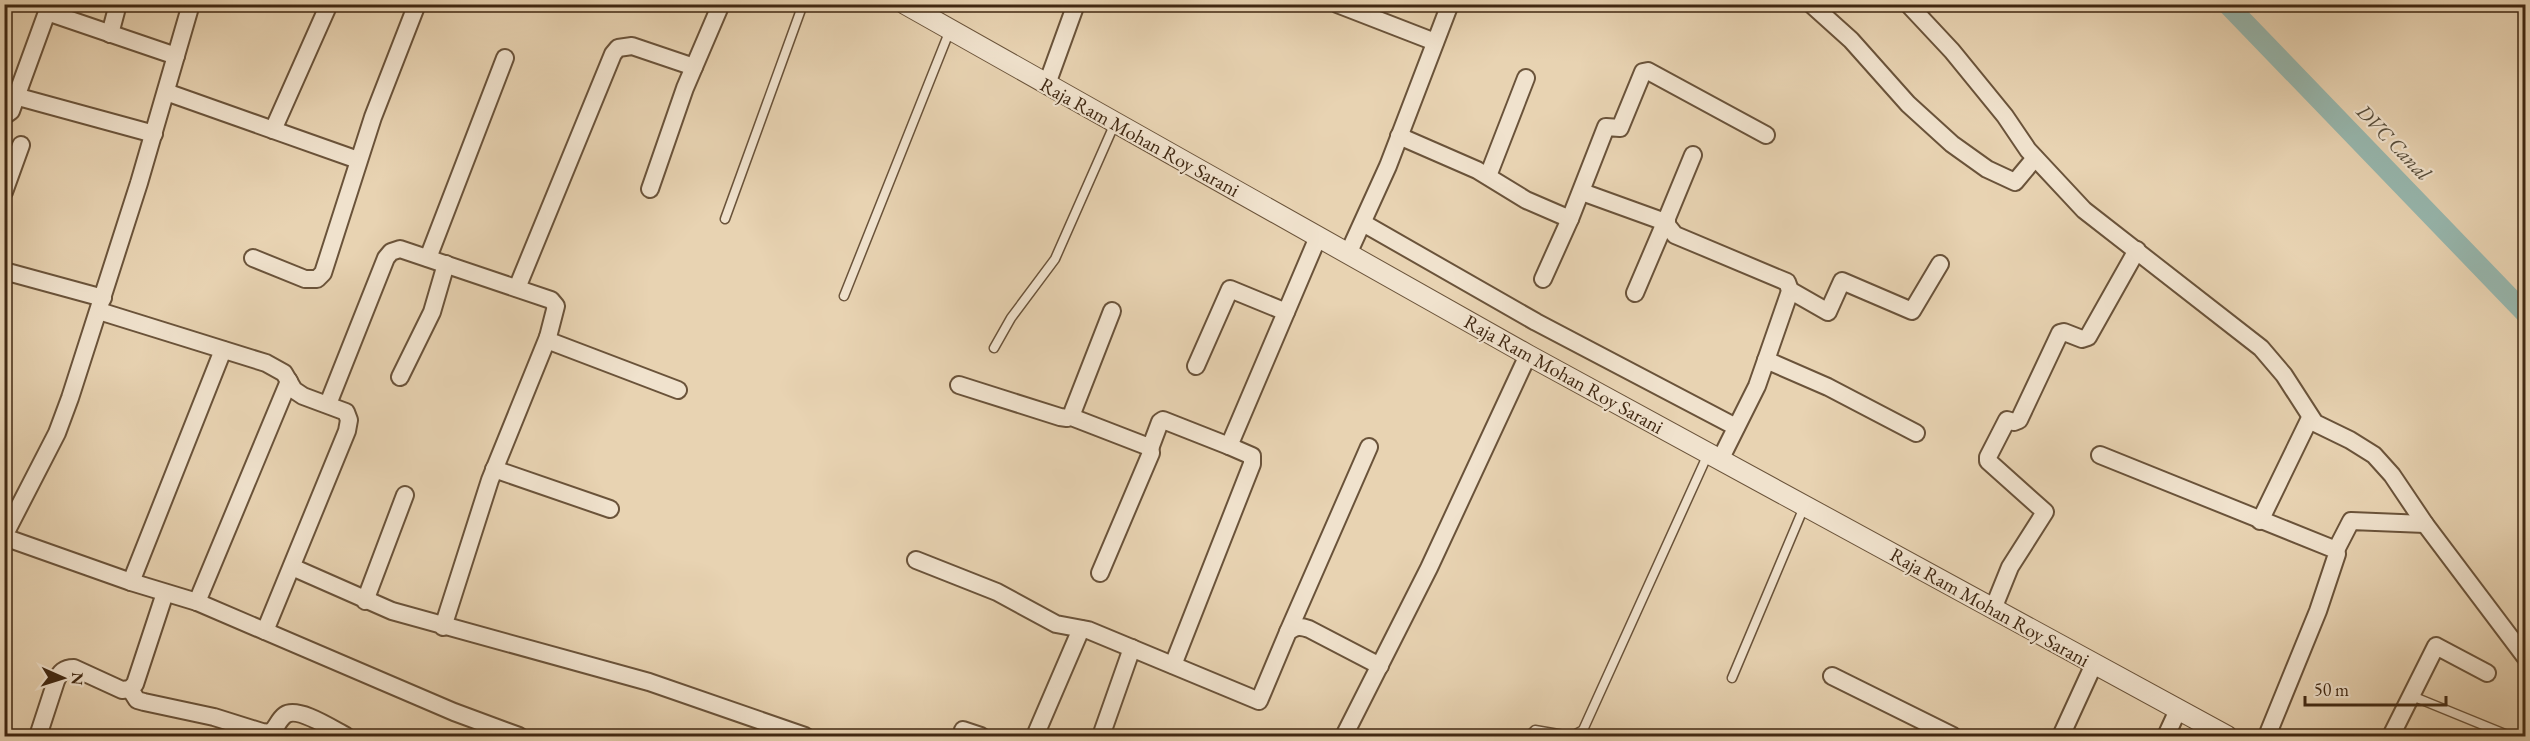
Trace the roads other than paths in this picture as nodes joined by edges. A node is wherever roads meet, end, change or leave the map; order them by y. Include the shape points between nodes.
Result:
1 (118, 4) edge
2 (191, 4) edge
3 (329, 4) edge
4 (417, 4) edge
5 (721, 4) edge
6 (803, 4) edge
7 (905, 4) edge
8 (1076, 4) edge
9 (1337, 4) edge
10 (1450, 4) edge
11 (1810, 4) edge
12 (1908, 4) edge
13 (48, 8) edge
14 (950, 30) junction
15 (110, 34) junction
16 (1435, 42) junction
17 (176, 56) junction
18 (505, 58) dead end
19 (694, 67) junction
20 (1526, 78) dead end
21 (1047, 84) junction
22 (166, 92) junction
23 (11, 95) edge
24 (4, 116) edge
25 (1115, 123) junction
26 (273, 130) junction
27 (154, 134) junction
28 (1766, 135) dead end
29 (1399, 136) junction
30 (21, 145) dead end
31 (1693, 155) dead end
32 (2035, 158) junction
33 (358, 160) junction
34 (1488, 176) junction
35 (650, 189) dead end
36 (4, 192) edge
37 (1582, 192) junction
38 (725, 219) dead end
39 (1570, 219) junction
40 (1666, 220) junction
41 (1362, 223) junction
42 (1318, 237) junction
43 (2137, 250) junction
44 (1348, 254) junction
45 (253, 258) dead end
46 (428, 258) junction
47 (446, 264) junction
48 (1940, 264) dead end
49 (4, 271) edge
50 (1543, 279) dead end
51 (517, 288) junction
52 (1635, 293) dead end
53 (1791, 293) junction
54 (844, 296) dead end
55 (101, 304) junction
56 (1112, 311) dead end
57 (1286, 312) junction
58 (548, 337) junction
59 (994, 348) dead end
60 (222, 350) junction
61 (1528, 355) junction
62 (1766, 360) junction
63 (1196, 366) dead end
64 (400, 377) dead end
65 (289, 381) junction
66 (959, 385) dead end
67 (678, 390) dead end
68 (328, 404) junction
69 (1073, 415) junction
70 (2310, 418) junction
71 (1736, 427) junction
72 (1916, 433) dead end
73 (1150, 446) junction
74 (1228, 446) junction
75 (1369, 447) dead end
76 (2100, 455) dead end
77 (1714, 456) junction
78 (494, 469) junction
79 (405, 495) dead end
80 (1804, 506) junction
81 (610, 509) dead end
82 (2260, 521) junction
83 (2425, 524) junction
84 (4, 536) edge
85 (2336, 550) junction
86 (916, 560) dead end
87 (292, 567) junction
88 (1100, 573) dead end
89 (130, 582) junction
90 (165, 592) junction
91 (365, 601) junction
92 (197, 602) junction
93 (1993, 609) junction
94 (443, 627) junction
95 (1081, 629) junction
96 (265, 631) junction
97 (1288, 632) junction
98 (1132, 648) junction
99 (2526, 658) edge
100 (1173, 664) junction
101 (2094, 664) junction
102 (1380, 666) junction
103 (2487, 673) dead end
104 (1832, 676) dead end
105 (1732, 678) dead end
106 (130, 689) junction
107 (2412, 696) junction
108 (2178, 710) junction
109 (963, 730) dead end
110 (38, 736) edge
111 (346, 736) edge
112 (519, 736) edge
113 (804, 736) edge
114 (981, 736) edge
115 (1035, 736) edge
116 (1101, 736) edge
117 (1344, 736) edge
118 (1529, 736) edge
119 (1571, 736) edge
120 (1953, 736) edge
121 (2061, 736) edge
122 (2166, 736) edge
123 (2227, 736) edge
124 (2267, 736) edge
125 (2391, 736) edge
126 (2510, 736) edge

1 - 15 street
2 - 17 street
3 - 26 street
4 - 33 street
5 - 19 street
6 - 38 lane
7 - 14 street, Raja Ram Mohan Roy Sarani
8 - 21 street
9 - 16 street
10 - 16 street
11 - 32 street via 1851,40 1908,104 1987,169 2015,182
12 - 32 street via 1952,51
13 - 15 street
13 - 23 street
14 - 21 street, Raja Ram Mohan Roy Sarani
14 - 54 lane
15 - 17 street
16 - 29 street
17 - 22 street
18 - 46 street
19 - 35 street
19 - 51 street via 632,46 618,48 613,54
20 - 34 street
21 - 25 street, Raja Ram Mohan Roy Sarani
22 - 26 street
22 - 27 street
23 - 24 street via 11,111
23 - 27 street
25 - 42 street, Raja Ram Mohan Roy Sarani
25 - 59 lane via 1055,259
26 - 33 street
27 - 55 street
28 - 37 street via 1648,71 1643,72 1620,128 1606,127
29 - 34 street
29 - 41 street
30 - 36 street
31 - 40 street
32 - 43 street via 2084,210
33 - 45 street via 323,273 317,279 305,279
34 - 39 street via 1526,200
37 - 39 street
37 - 40 street
39 - 50 street
40 - 52 street
40 - 53 street via 1675,235 1787,282
41 - 44 street
41 - 71 street via 1536,322
42 - 44 street, Raja Ram Mohan Roy Sarani
42 - 57 street
43 - 70 street via 2261,348 2284,375
43 - 93 street via 2088,337 2060,333 2019,420 2007,420 1988,457 2045,512 2010,567
44 - 61 street, Raja Ram Mohan Roy Sarani
46 - 47 street
46 - 68 street via 400,249 386,258
47 - 51 street
47 - 64 street via 429,318
48 - 53 street via 1912,311 1844,281 1828,312
49 - 55 street
51 - 58 street via 551,300 556,306
53 - 62 street
55 - 60 street
55 - 84 street via 57,433
56 - 69 street
57 - 63 street via 1230,289
57 - 74 street
58 - 67 street via 552,342
58 - 78 street
60 - 65 street via 277,368
60 - 89 street
61 - 77 street, Raja Ram Mohan Roy Sarani
61 - 102 street
62 - 71 street
62 - 72 street
65 - 68 street via 303,396
65 - 92 street
66 - 69 street via 1060,417
68 - 87 street via 346,412 347,431
69 - 73 street
70 - 82 street
70 - 83 street via 2374,455
71 - 77 street
73 - 74 street via 1163,420
73 - 88 street
74 - 100 street via 1252,456 1252,464
75 - 97 street
76 - 82 street
77 - 80 street, Raja Ram Mohan Roy Sarani
77 - 119 lane via 1583,730
78 - 81 street
78 - 94 street
79 - 91 street
80 - 93 street, Raja Ram Mohan Roy Sarani
80 - 105 lane
82 - 85 street
83 - 85 street via 2351,521
83 - 99 street
84 - 89 street
85 - 124 street via 2318,611
86 - 95 street via 997,592 1056,624
87 - 91 street
87 - 96 street
89 - 90 street
90 - 92 street
90 - 106 street via 135,684
91 - 94 street
92 - 96 street
93 - 101 street, Raja Ram Mohan Roy Sarani
94 - 113 street via 649,682
95 - 98 street
95 - 115 street
96 - 112 street
97 - 100 street via 1258,701
97 - 102 street via 1300,626
98 - 100 street
98 - 116 street
101 - 108 street, Raja Ram Mohan Roy Sarani
101 - 121 street
102 - 117 street
103 - 107 street via 2436,646
104 - 120 street
106 - 110 street via 122,690 66,668 56,681
106 - 111 street via 137,700 262,732 270,733 292,712
107 - 125 street
107 - 126 lane
108 - 122 street
108 - 123 street, Raja Ram Mohan Roy Sarani
109 - 114 street
118 - 119 lane via 1535,730

